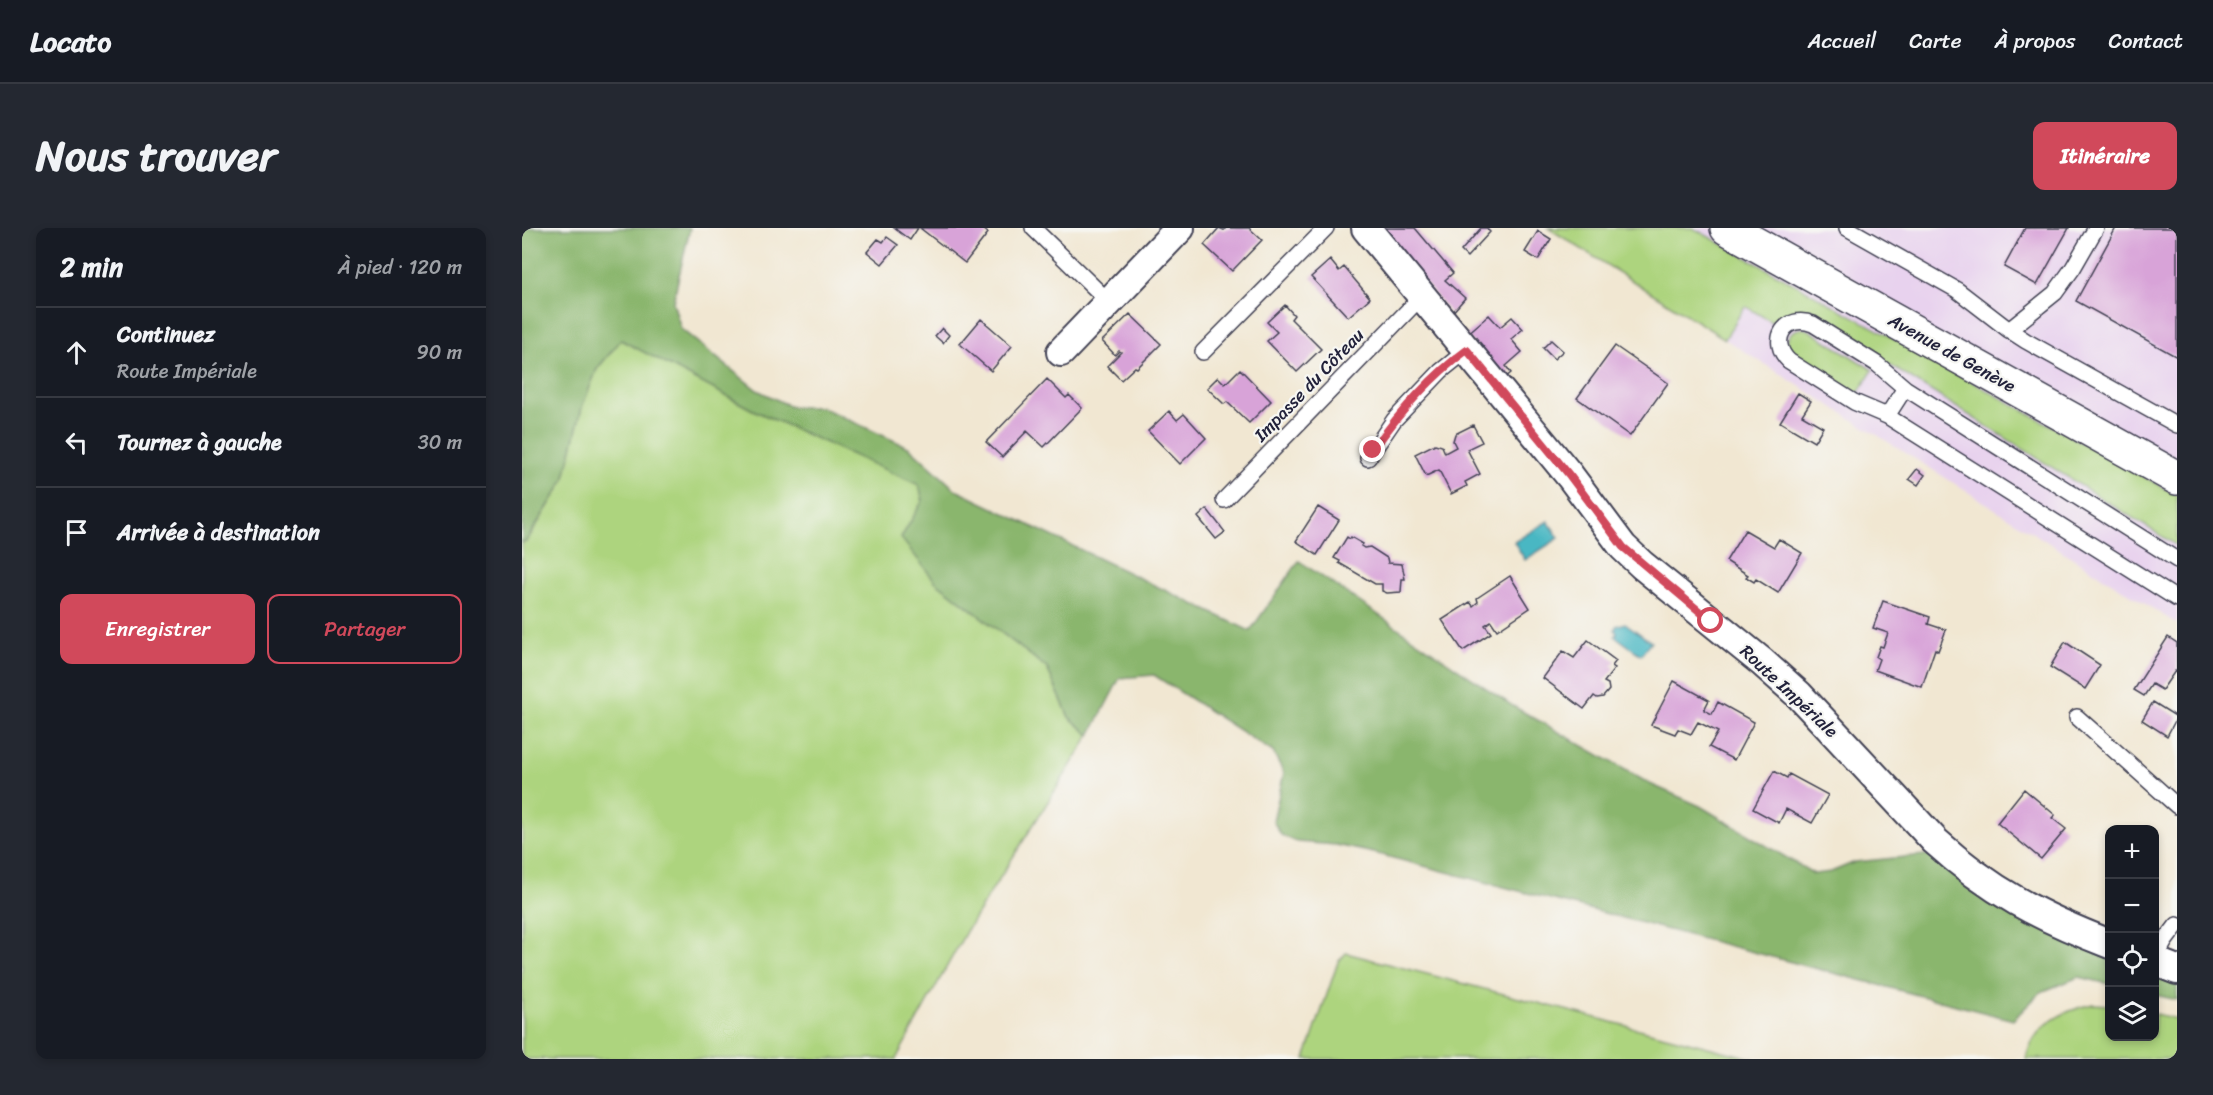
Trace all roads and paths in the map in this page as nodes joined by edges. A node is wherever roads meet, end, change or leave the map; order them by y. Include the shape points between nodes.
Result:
1 (1033, 228) edge
2 (1180, 228) edge
3 (1326, 228) edge
4 (1366, 228) edge
5 (1726, 228) edge
6 (1847, 228) edge
7 (2096, 228) edge
8 (1422, 296) junction
9 (1109, 302) junction
10 (2009, 330) junction
11 (1467, 350) junction
12 (1061, 352) dead end
13 (1203, 352) dead end
14 (1905, 388) junction
15 (1887, 416) junction
16 (2177, 425) edge
17 (1368, 458) dead end
18 (2177, 478) edge
19 (1224, 500) dead end
20 (2177, 560) edge
21 (2177, 599) edge
22 (2077, 717) dead end
23 (2177, 806) edge
24 (2177, 925) edge
25 (2105, 942) edge
26 (2159, 951) edge
27 (2159, 963) edge
28 (2177, 970) edge

1 - 9 lane
2 - 9 street
3 - 13 lane
4 - 8 street, Route Impériale
5 - 18 main road, Avenue de Genève
6 - 10 lane via 1957,290
7 - 10 lane via 2055,293
8 - 11 street, Route Impériale
8 - 19 lane, Impasse du Côteau
9 - 12 street
10 - 16 lane
11 - 17 lane via 1394,420
11 - 25 street, Route Impériale via 1623,547 1799,695 1935,842 2014,901
14 - 15 lane
14 - 15 lane via 1877,364 1813,324 1796,321 1782,331 1780,347 1789,361 1854,402
14 - 20 lane
15 - 21 lane
22 - 23 lane
24 - 26 lane
27 - 28 street

